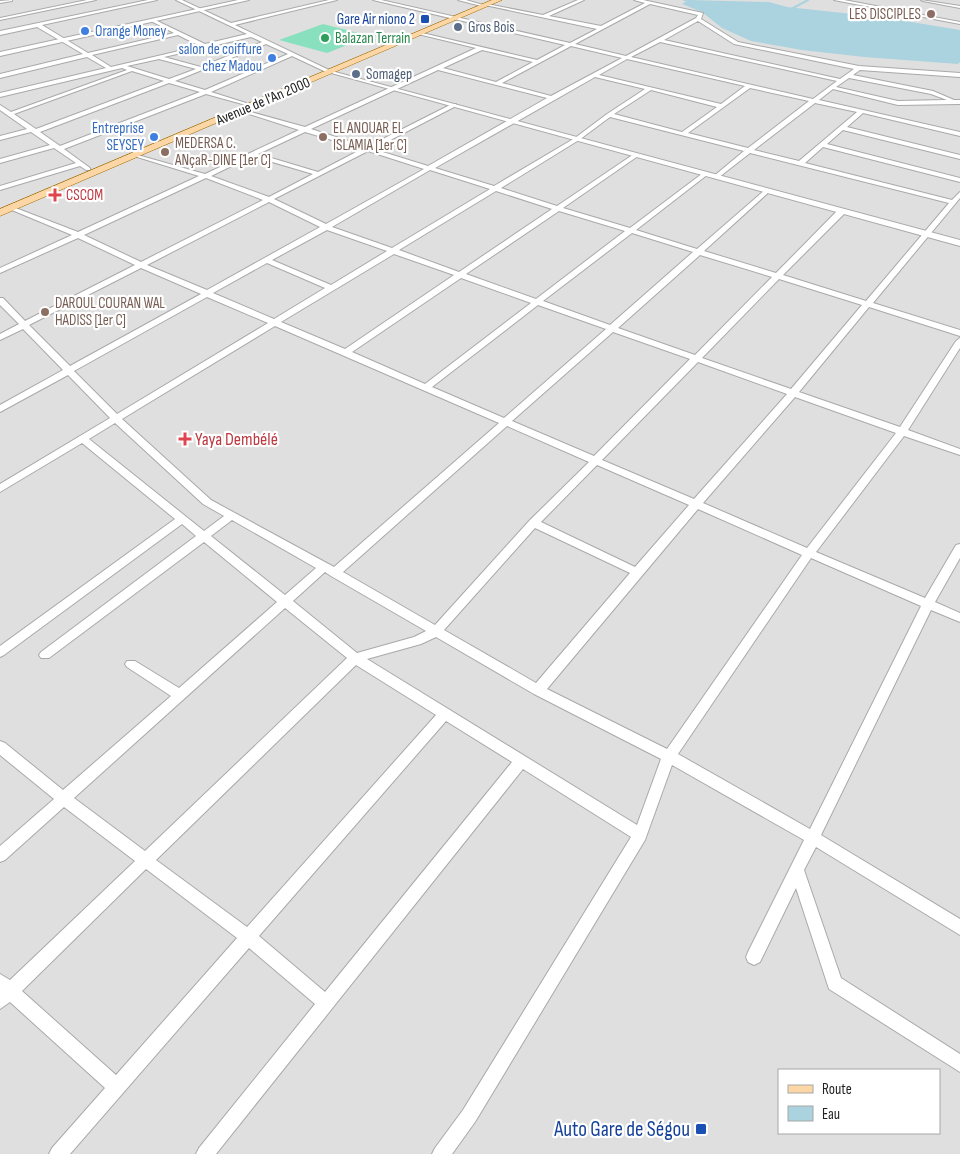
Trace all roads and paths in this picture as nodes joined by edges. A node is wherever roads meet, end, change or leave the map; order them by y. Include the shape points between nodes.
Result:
1 (10, 0) edge
2 (71, 0) edge
3 (94, 0) edge
4 (155, 0) edge
5 (178, 0) edge
6 (246, 0) edge
7 (335, 0) edge
8 (375, 0) edge
9 (460, 0) edge
10 (498, 0) edge
11 (582, 0) edge
12 (636, 0) edge
13 (839, 0) edge
14 (923, 0) edge
15 (937, 1) edge
16 (0, 2) edge
17 (82, 2) junction
18 (486, 3) edge
19 (649, 3) junction
20 (885, 4) dead end
21 (960, 7) edge
22 (880, 8) junction
23 (112, 9) junction
24 (200, 10) junction
25 (544, 16) junction
26 (452, 18) junction
27 (698, 19) junction
28 (0, 20) edge
29 (153, 20) junction
30 (960, 23) edge
31 (38, 24) junction
32 (230, 25) junction
33 (29, 26) junction
34 (602, 28) junction
35 (0, 33) edge
36 (179, 33) junction
37 (420, 33) junction
38 (251, 35) junction
39 (65, 39) junction
40 (658, 40) junction
41 (265, 42) junction
42 (570, 44) junction
43 (204, 46) junction
44 (481, 48) junction
45 (0, 54) edge
46 (88, 54) junction
47 (293, 54) junction
48 (159, 57) junction
49 (626, 57) junction
50 (538, 62) junction
51 (122, 66) junction
52 (438, 68) junction
53 (859, 68) junction
54 (111, 69) junction
55 (202, 69) junction
56 (133, 70) junction
57 (329, 71) junction
58 (594, 75) junction
59 (960, 75) edge
60 (0, 76) edge
61 (850, 76) junction
62 (171, 81) junction
63 (843, 81) junction
64 (496, 84) junction
65 (749, 86) junction
66 (393, 88) junction
67 (834, 88) junction
68 (649, 89) junction
69 (206, 92) junction
70 (0, 95) edge
71 (552, 98) junction
72 (815, 101) junction
73 (960, 103) edge
74 (454, 105) junction
75 (722, 106) junction
76 (0, 107) edge
77 (243, 107) junction
78 (889, 109) junction
79 (862, 112) junction
80 (9, 113) junction
81 (609, 114) junction
82 (0, 115) edge
83 (514, 120) junction
84 (842, 128) junction
85 (304, 129) junction
86 (32, 131) junction
87 (683, 134) junction
88 (960, 134) edge
89 (0, 138) edge
90 (576, 139) junction
91 (822, 145) junction
92 (57, 147) junction
93 (368, 149) junction
94 (749, 151) junction
95 (251, 154) junction
96 (136, 155) junction
97 (636, 155) junction
98 (960, 157) edge
99 (0, 161) edge
100 (800, 164) junction
101 (84, 167) junction
102 (431, 168) junction
103 (319, 174) junction
104 (705, 174) junction
105 (206, 176) junction
106 (716, 177) junction
107 (960, 180) edge
108 (0, 188) edge
109 (495, 188) junction
110 (767, 191) junction
111 (960, 194) edge
112 (268, 199) junction
113 (953, 202) junction
114 (0, 207) edge
115 (11, 208) junction
116 (557, 208) junction
117 (842, 211) junction
118 (0, 214) edge
119 (326, 227) junction
120 (630, 230) junction
121 (925, 234) junction
122 (78, 235) junction
123 (960, 244) edge
124 (393, 251) junction
125 (698, 252) junction
126 (266, 260) junction
127 (141, 265) junction
128 (0, 271) edge
129 (460, 275) junction
130 (777, 276) junction
131 (331, 288) junction
132 (208, 293) junction
133 (0, 300) edge
134 (537, 302) junction
135 (866, 304) junction
136 (274, 323) junction
137 (23, 326) junction
138 (611, 328) junction
139 (960, 333) edge
140 (0, 337) edge
141 (960, 341) edge
142 (345, 353) junction
143 (697, 359) junction
144 (70, 370) junction
145 (425, 388) junction
146 (793, 393) junction
147 (0, 409) edge
148 (116, 419) junction
149 (505, 422) junction
150 (902, 432) junction
151 (83, 439) junction
152 (960, 452) edge
153 (595, 461) junction
154 (0, 489) edge
155 (696, 504) junction
156 (232, 515) junction
157 (182, 518) junction
158 (534, 523) junction
159 (204, 536) junction
160 (960, 548) edge
161 (810, 552) junction
162 (329, 570) junction
163 (637, 572) junction
164 (286, 601) junction
165 (928, 604) junction
166 (960, 618) edge
167 (435, 632) junction
168 (0, 652) edge
169 (44, 655) dead end
170 (355, 658) junction
171 (131, 664) dead end
172 (538, 690) junction
173 (180, 695) junction
174 (445, 713) junction
175 (0, 747) edge
176 (669, 756) junction
177 (522, 761) junction
178 (64, 799) junction
179 (640, 836) junction
180 (813, 838) junction
181 (0, 855) edge
182 (144, 860) junction
183 (797, 870) junction
184 (960, 928) edge
185 (248, 937) junction
186 (754, 957) dead end
187 (3, 991) edge
188 (327, 1004) junction
189 (960, 1064) edge
190 (116, 1086) junction
191 (58, 1154) edge
192 (205, 1154) edge
193 (441, 1154) edge

1 - 16 street
2 - 17 street
3 - 17 street
4 - 23 street
5 - 24 street
6 - 24 street
7 - 32 street
8 - 26 street
9 - 18 street
10 - 18 main road, Avenue de l'An 2000
11 - 25 street
12 - 19 street
13 - 22 street
14 - 15 street
15 - 21 street
17 - 23 street
17 - 28 street
18 - 25 street
18 - 26 main road, Avenue de l'An 2000
19 - 27 street via 701,14
19 - 34 street
20 - 22 street
22 - 30 street
23 - 31 street
24 - 29 street
24 - 32 street
25 - 34 street
26 - 37 main road, Avenue de l'An 2000
26 - 42 street
26 - 57 main road, Avenue de l'An 2000
27 - 40 street
27 - 53 street via 736,43
28 - 33 street
29 - 36 street
29 - 39 street
31 - 33 street
31 - 39 street
32 - 38 street
33 - 35 street
34 - 42 street
36 - 43 street
36 - 46 street
37 - 44 street
37 - 57 main road, Avenue de l'An 2000
38 - 41 street
38 - 43 street
39 - 45 street
39 - 46 street
40 - 49 street
40 - 63 street
41 - 47 street
41 - 55 street
42 - 49 street
42 - 50 street
43 - 48 street
44 - 50 street
44 - 52 street
46 - 54 street
46 - 60 street
47 - 57 street
47 - 69 street
48 - 51 street
48 - 55 street
49 - 58 street
49 - 65 street
50 - 64 street
51 - 54 street
51 - 56 street
52 - 64 street
52 - 66 street
53 - 59 street
53 - 61 street
54 - 70 street
55 - 62 street
56 - 62 street
56 - 80 street
57 - 66 street
57 - 77 main road, Avenue de l'An 2000
58 - 68 street
58 - 71 street
61 - 63 street
61 - 73 street via 932,93
62 - 69 street
62 - 86 street
63 - 67 street
64 - 71 street
65 - 72 street
65 - 75 street
66 - 74 street
66 - 85 street
67 - 72 street
67 - 78 street
68 - 75 street
68 - 81 street
69 - 77 street
69 - 92 street
71 - 83 street
72 - 79 street
72 - 94 street
73 - 78 street
74 - 83 street
74 - 93 street
75 - 87 street
76 - 80 street
77 - 85 street
77 - 96 main road, Avenue de l'An 2000
77 - 101 main road, Avenue de l'An 2000
78 - 79 street
78 - 88 street
79 - 84 street
80 - 82 street
80 - 86 street
81 - 87 street
81 - 90 street
83 - 90 street
83 - 102 street
84 - 91 street
84 - 98 street
85 - 93 street
85 - 95 street
86 - 89 street
86 - 92 street
87 - 94 street
90 - 97 street
90 - 109 street
91 - 100 street
91 - 107 street
92 - 99 street
92 - 101 street
93 - 102 street
93 - 103 street
94 - 100 street
94 - 106 street
95 - 103 street
95 - 105 street
96 - 105 street
96 - 115 main road, Avenue de l'An 2000
97 - 104 street
97 - 116 street
100 - 113 street
101 - 108 street
101 - 114 main road, Avenue de l'An 2000
102 - 109 street
102 - 119 street
103 - 112 street
104 - 106 street
104 - 120 street
105 - 112 street
105 - 122 street
106 - 110 street
109 - 116 street
109 - 124 street
110 - 117 street
110 - 125 street
111 - 113 street
112 - 119 street
112 - 127 street
113 - 121 street
115 - 118 main road, Avenue de l'An 2000
115 - 122 street
116 - 120 street
116 - 129 street
117 - 121 street
117 - 130 street
119 - 124 street
119 - 126 street
120 - 125 street
120 - 134 street
121 - 123 street
121 - 135 street
122 - 127 street
122 - 128 street
124 - 129 street
124 - 131 street
125 - 130 street
125 - 138 street
126 - 131 street
126 - 132 street
127 - 132 street
127 - 137 street
129 - 134 street
129 - 142 street
130 - 135 street
130 - 143 street
131 - 136 street
132 - 136 street
132 - 144 street
133 - 137 street
134 - 138 street
134 - 145 street
135 - 139 street
135 - 146 street
136 - 142 street
136 - 148 street
137 - 140 street
137 - 144 street
138 - 143 street
138 - 149 street
141 - 150 street
142 - 145 street
143 - 146 street
143 - 153 street
144 - 147 street
144 - 148 street
145 - 149 street
146 - 150 street
146 - 155 street
148 - 151 street
148 - 156 street via 207,502
149 - 153 street
149 - 162 street
150 - 152 street
150 - 161 street
151 - 154 street
151 - 157 street
153 - 155 street
153 - 158 street
155 - 161 street
155 - 163 street
156 - 159 street
156 - 162 street
157 - 159 street
157 - 168 street
158 - 163 street
158 - 167 street
159 - 164 street
159 - 169 street
160 - 165 street
161 - 165 street
161 - 176 street
162 - 164 street
162 - 167 street
163 - 172 street
164 - 170 street
164 - 173 street
165 - 166 street
165 - 180 street
167 - 170 street via 417,641
167 - 172 street
170 - 174 street
170 - 182 street
171 - 173 street
172 - 176 street
173 - 178 street
174 - 177 street
174 - 185 street
175 - 178 street
176 - 179 street
176 - 180 street
177 - 179 street
177 - 188 street
178 - 181 street
178 - 182 street
179 - 193 street via 469,1116
180 - 183 street
180 - 184 street
182 - 185 street
182 - 187 street
183 - 186 street
183 - 189 street via 835,983
185 - 188 street
185 - 190 street
187 - 190 street
188 - 192 street
190 - 191 street

